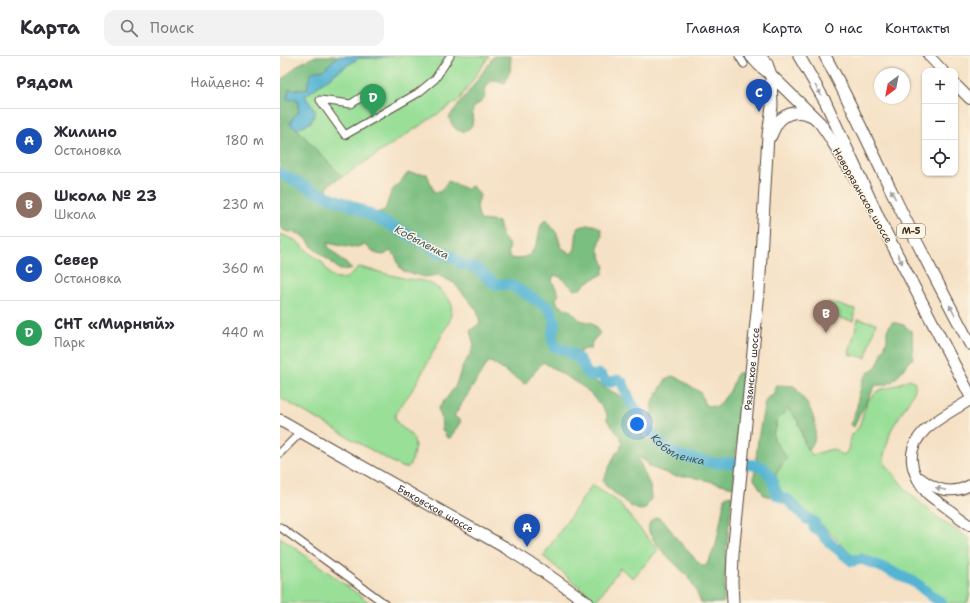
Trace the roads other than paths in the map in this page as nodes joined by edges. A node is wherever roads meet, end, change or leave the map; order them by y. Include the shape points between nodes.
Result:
1 (450, 56) edge
2 (739, 56) edge
3 (799, 56) edge
4 (825, 56) edge
5 (830, 56) edge
6 (929, 56) edge
7 (748, 60) edge
8 (760, 61) edge
9 (940, 68) edge
10 (771, 75) junction
11 (842, 86) junction
12 (958, 87) edge
13 (372, 90) dead end
14 (970, 99) edge
15 (813, 117) junction
16 (768, 135) junction
17 (767, 154) junction
18 (882, 225) junction
19 (970, 344) edge
20 (970, 396) edge
21 (280, 420) edge
22 (300, 432) junction
23 (280, 453) edge
24 (915, 473) junction
25 (970, 485) edge
26 (970, 525) edge
27 (280, 527) edge
28 (384, 603) edge
29 (588, 603) edge
30 (733, 603) edge

1 - 13 street via 435,79 426,87 345,135 320,100 351,104
2 - 7 street
3 -> 18 main road, М-5 via 826,103
4 - 11 main road, М-5
5 - 11 main road
6 - 9 main road
7 - 8 main road, Новорязанское шоссе / М-5
8 - 10 main road, Новорязанское шоссе / М-5
8 - 16 main road, Рязанское шоссе
10 - 15 main road, Новорязанское шоссе / М-5
10 - 16 main road, Рязанское шоссе via 772,106
19 -> 11 main road, М-5 via 916,242
12 - 14 main road
15 - 17 main road via 800,112 792,113 780,120 770,137
15 - 18 main road, Новорязанское шоссе / М-5 via 827,133
16 - 17 main road, Рязанское шоссе
17 - 30 main road, Рязанское шоссе via 759,291 733,554
18 -> 20 main road, Новорязанское шоссе / М-5
20 - 24 main road via 920,436 912,454
21 - 22 main road, Быковское шоссе
22 - 23 street
22 - 29 main road, Быковское шоссе via 506,548
25 -> 24 main road via 957,490 945,490 930,485
24 - 26 main road via 926,492
27 - 28 street

